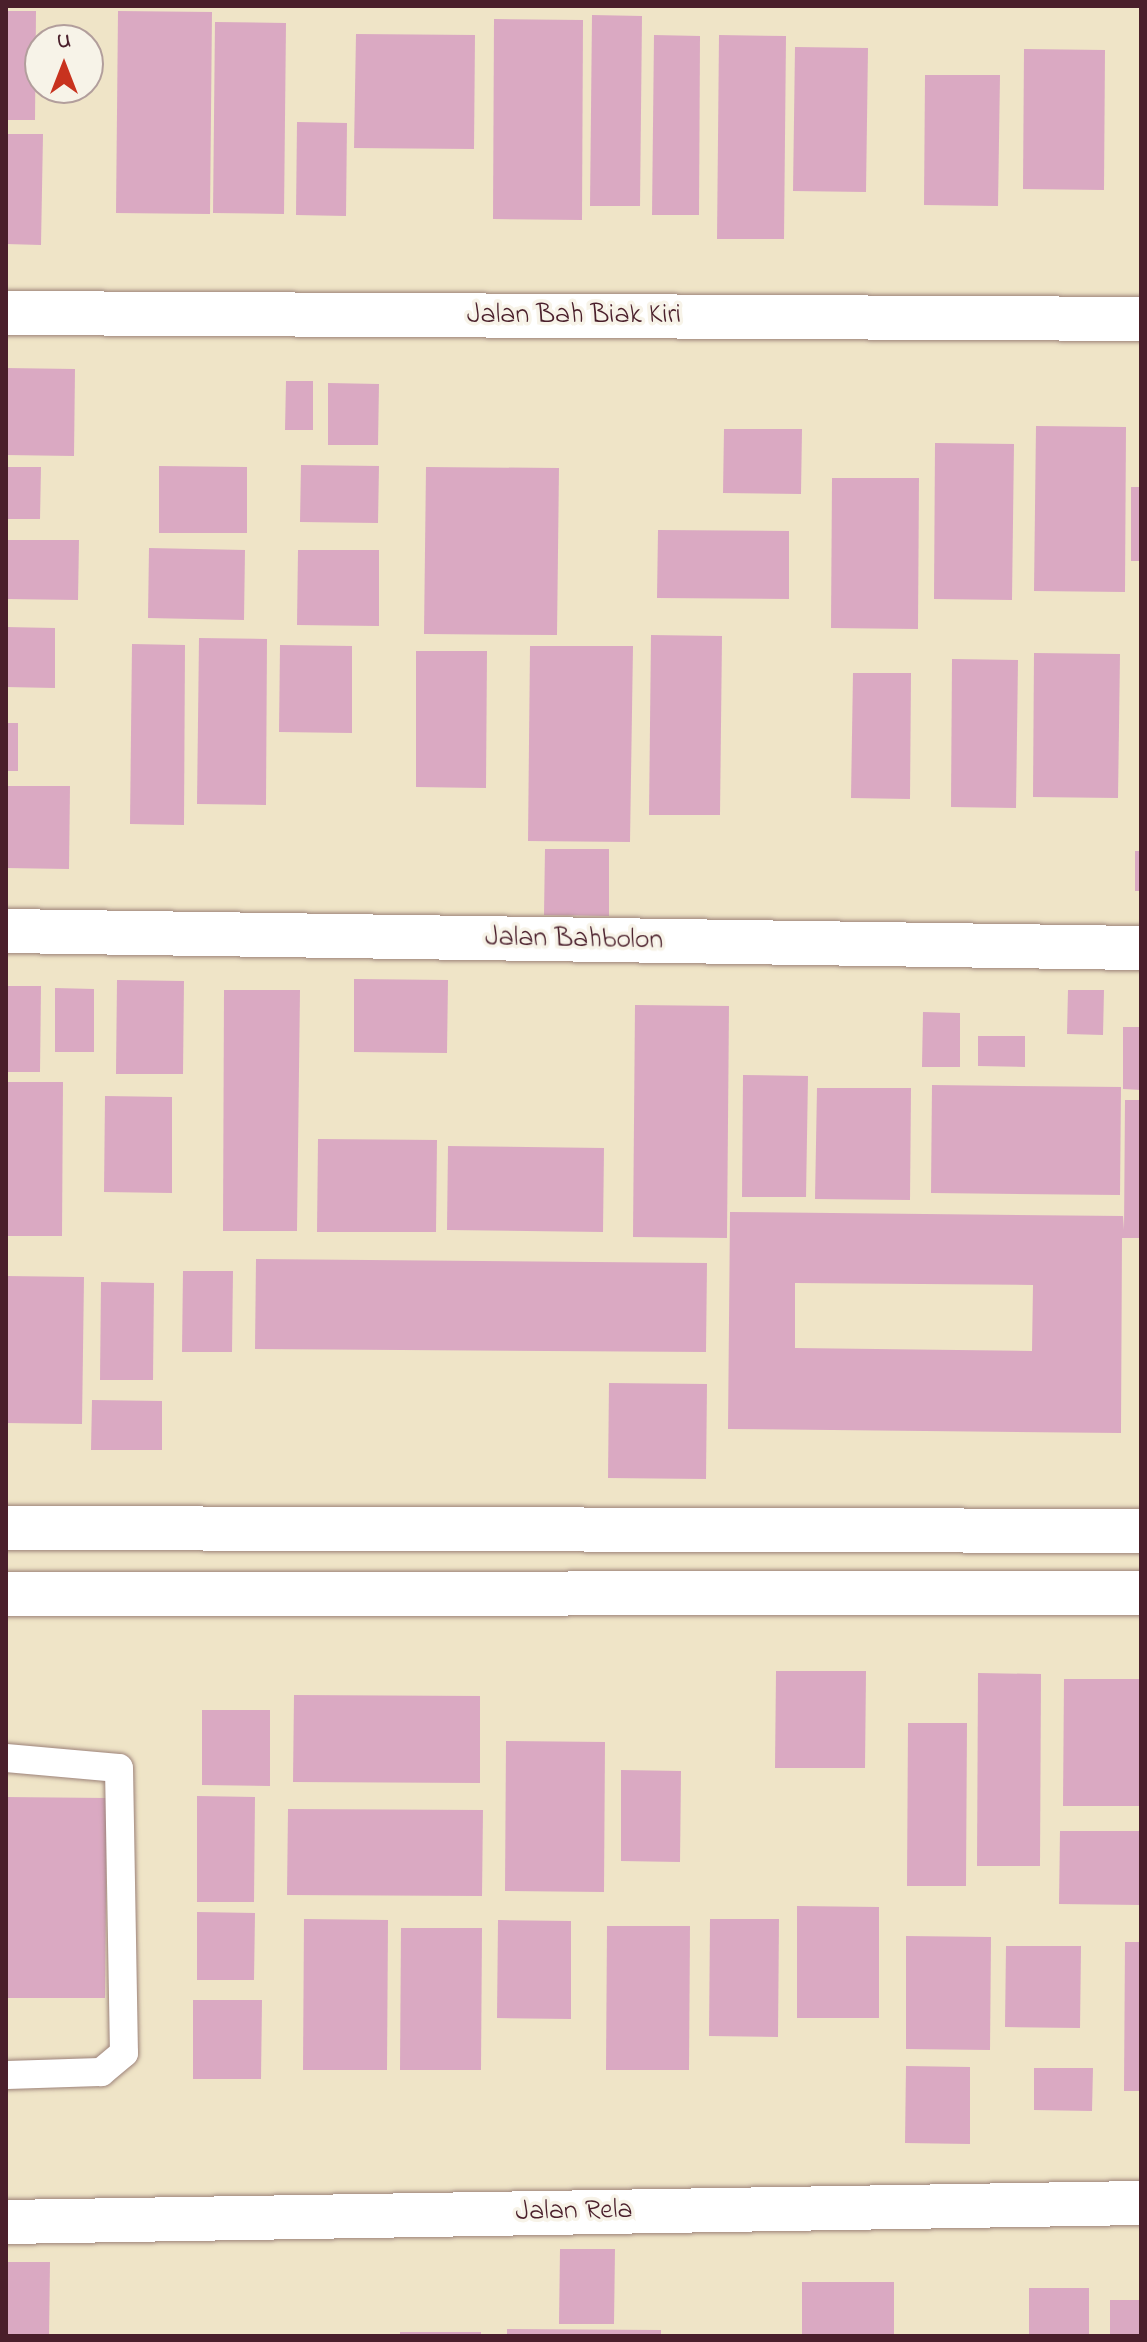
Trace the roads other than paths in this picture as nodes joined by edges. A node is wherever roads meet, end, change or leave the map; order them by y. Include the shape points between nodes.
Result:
1 (6, 313) edge
2 (1141, 319) edge
3 (6, 931) edge
4 (1141, 948) edge
5 (6, 1528) edge
6 (1141, 1531) edge
7 (1141, 1593) edge
8 (6, 1594) edge
9 (6, 1758) edge
10 (6, 2075) edge
11 (1141, 2203) edge
12 (6, 2222) edge

1 - 2 main road, Jalan Bah Biak Kiri
3 - 4 main road, Jalan Bahbolon
5 - 6 main road
7 - 8 main road
9 - 10 lane via 119,1768 124,2053 101,2072
11 - 12 main road, Jalan Rela

